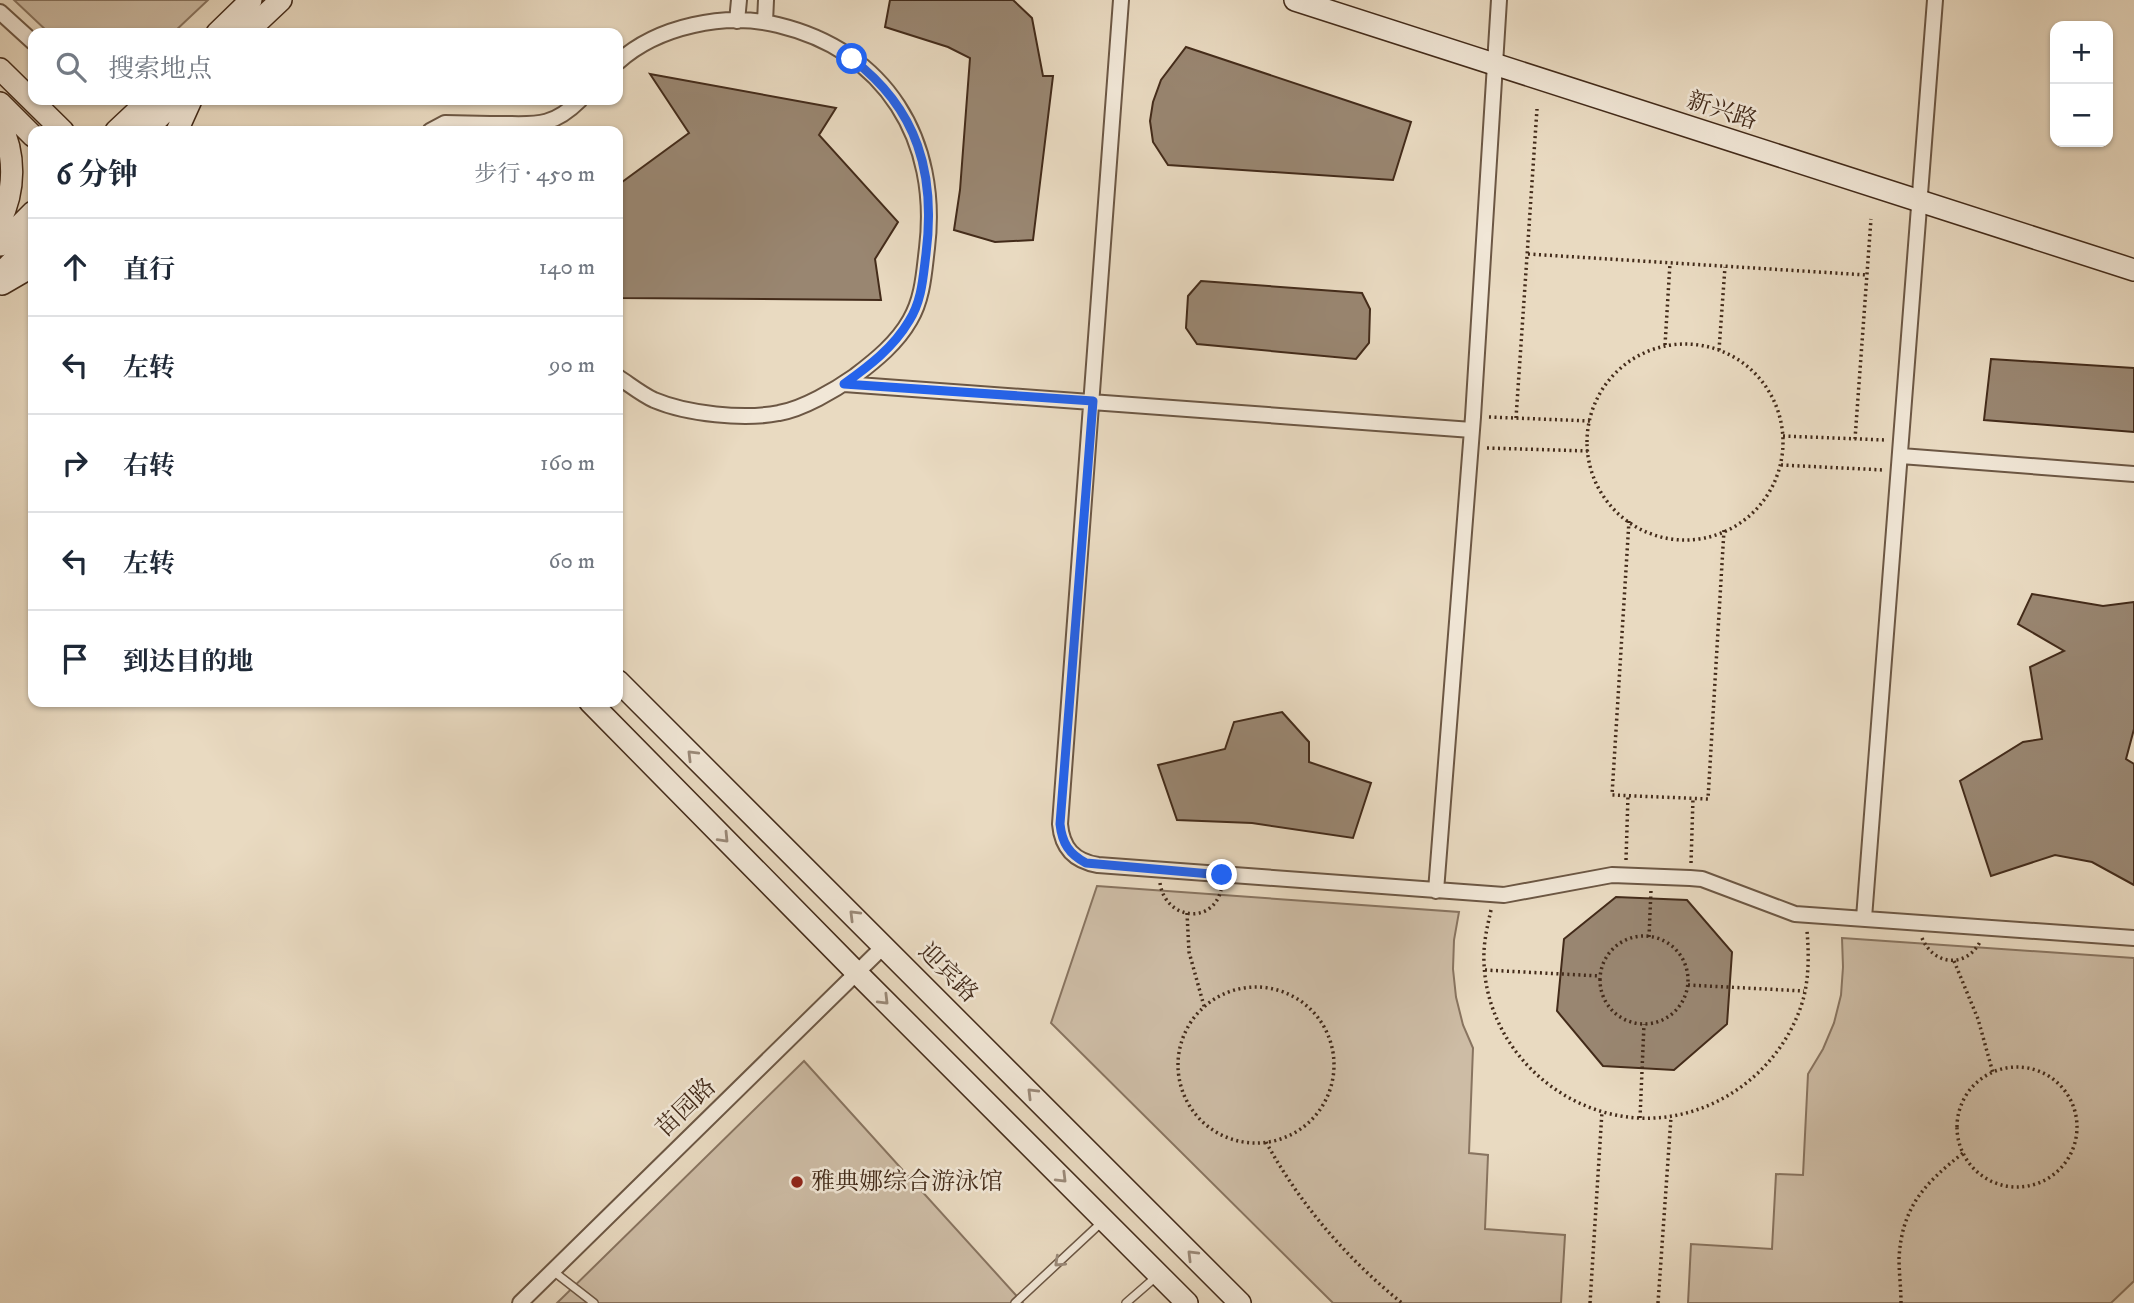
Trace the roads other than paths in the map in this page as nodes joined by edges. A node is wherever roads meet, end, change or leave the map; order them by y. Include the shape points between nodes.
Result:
1 (251, 0) edge
2 (281, 0) edge
3 (739, 0) edge
4 (766, 0) edge
5 (1121, 0) edge
6 (1295, 0) edge
7 (1499, 0) edge
8 (1935, 0) edge
9 (0, 12) edge
10 (737, 21) junction
11 (765, 22) junction
12 (222, 28) edge
13 (251, 28) edge
14 (28, 37) edge
15 (623, 58) edge
16 (1495, 65) junction
17 (0, 68) edge
18 (28, 82) edge
19 (28, 96) edge
20 (0, 103) edge
21 (37, 105) edge
22 (144, 105) edge
23 (172, 105) edge
24 (189, 105) edge
25 (575, 105) edge
26 (453, 122) junction
27 (0, 123) edge
28 (58, 126) edge
29 (122, 126) edge
30 (150, 126) edge
31 (179, 126) edge
32 (436, 126) edge
33 (464, 126) edge
34 (474, 126) edge
35 (510, 126) edge
36 (28, 131) edge
37 (6, 169) edge
38 (1919, 202) junction
39 (28, 217) edge
40 (0, 220) edge
41 (0, 245) edge
42 (28, 246) edge
43 (28, 268) edge
44 (2134, 270) edge
45 (0, 274) edge
46 (0, 285) edge
47 (623, 380) edge
48 (844, 384) junction
49 (1093, 401) junction
50 (1473, 423) junction
51 (1900, 464) junction
52 (2134, 474) edge
53 (623, 686) edge
54 (595, 707) edge
55 (1436, 891) junction
56 (1864, 918) junction
57 (2134, 937) edge
58 (884, 946) junction
59 (857, 973) junction
60 (1104, 1220) junction
61 (552, 1271) junction
62 (1159, 1275) junction
63 (520, 1303) edge
64 (594, 1303) edge
65 (1015, 1303) edge
66 (1126, 1303) edge
67 (1187, 1303) edge
68 (1240, 1303) edge

1 - 12 main road
2 - 13 main road
3 - 10 street
4 - 11 street
5 - 49 street
6 - 16 main road, 新兴路
7 - 16 street
8 - 38 street
9 - 14 street
10 - 11 street
10 - 15 street via 670,33
11 - 48 street via 833,47 872,73 912,131 923,163 930,197 922,292 898,338
16 - 38 main road, 新兴路
16 - 50 street
17 - 18 main road
17 - 19 main road
20 - 36 main road
21 - 28 main road
22 - 29 main road
23 - 30 main road
24 - 31 main road
25 - 35 street via 548,123
26 - 32 street
26 - 33 street
26 - 34 street
27 - 37 main road via 11,157
37 - 40 main road via 5,211
38 - 44 main road, 新兴路
38 - 51 street
39 - 41 main road
42 - 45 main road
43 - 46 main road
47 - 48 street via 653,400 735,415 780,413
48 - 49 street
49 - 50 street
49 - 55 street via 1060,824 1066,848 1086,863
50 - 55 street
51 - 52 street
51 - 56 street
58 -> 53 main road, 迎宾路
54 -> 59 main road
55 - 56 street via 1504,895 1612,875 1702,878 1795,914
56 - 57 street
58 - 59 street, 苗园路
68 -> 58 main road, 迎宾路
59 -> 60 main road
59 - 61 street, 苗园路
60 - 62 main road
60 -> 65 lane
61 - 63 street, 苗园路
61 - 64 lane
62 - 66 lane
62 - 67 main road

